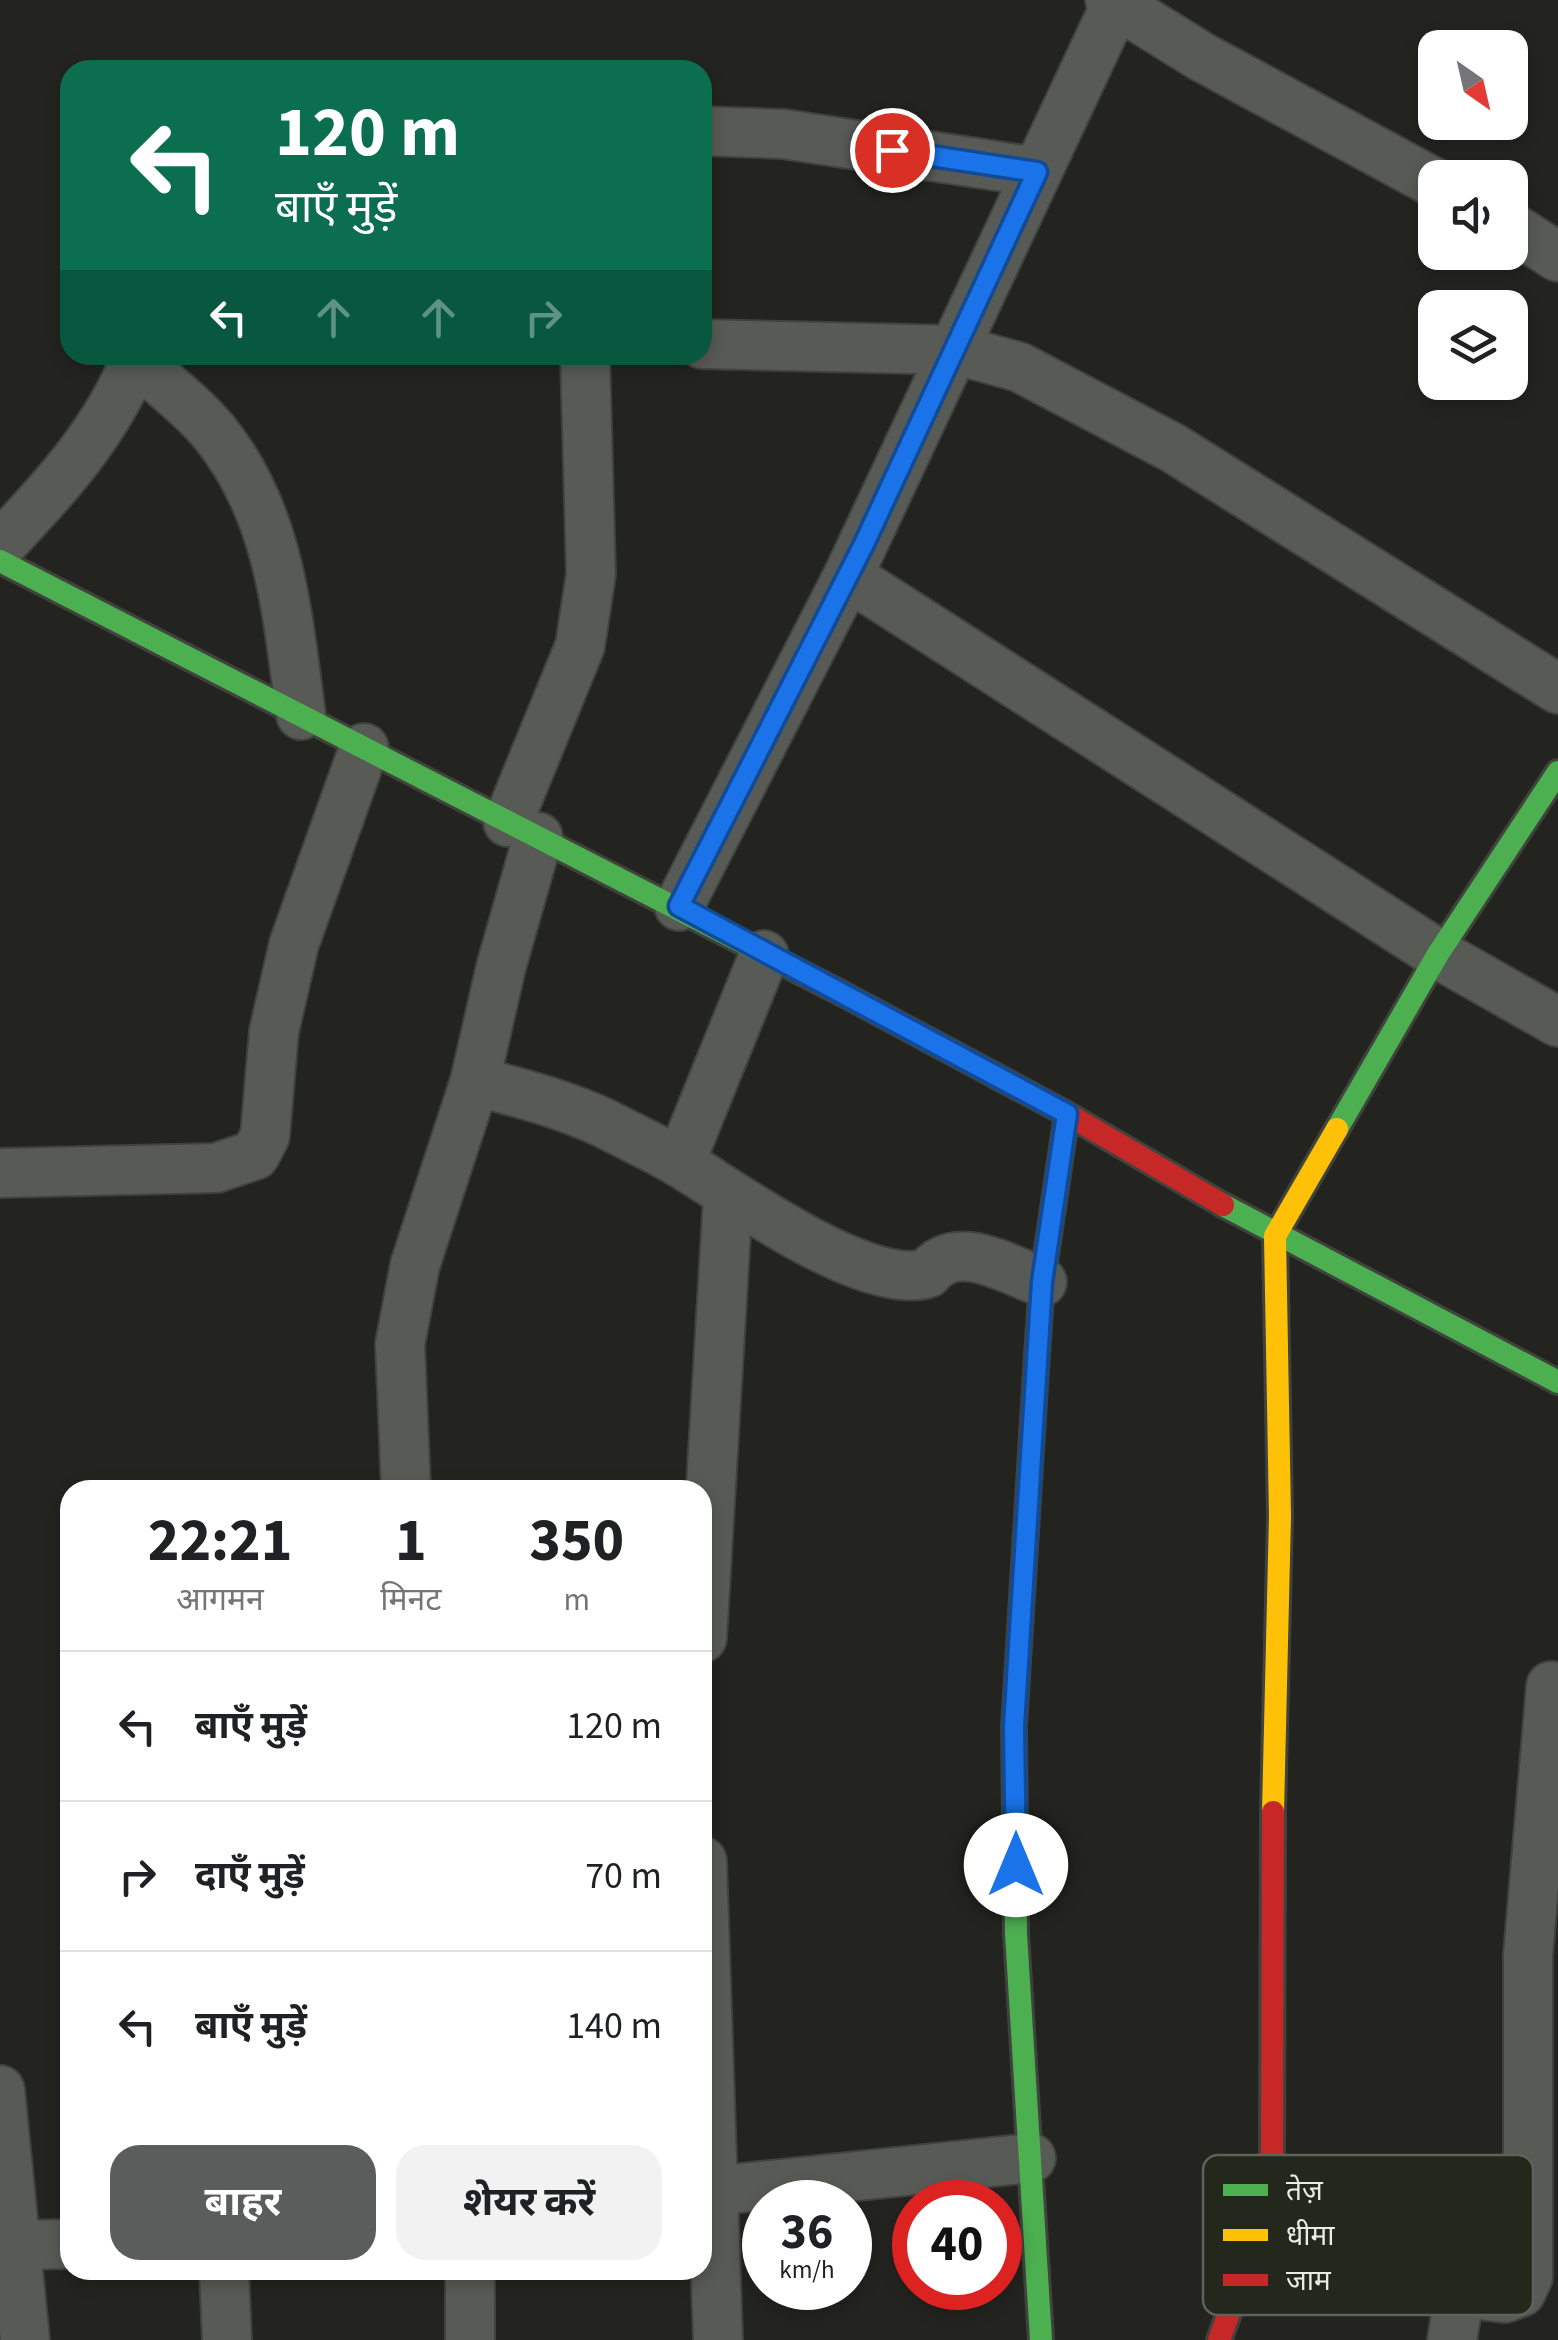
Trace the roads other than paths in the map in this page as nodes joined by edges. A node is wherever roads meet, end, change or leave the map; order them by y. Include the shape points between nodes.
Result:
1 (1113, 2) edge
2 (712, 131) edge
3 (1037, 172) junction
4 (1418, 174) edge
5 (1528, 238) edge
6 (1558, 257) edge
7 (712, 344) edge
8 (956, 350) junction
9 (132, 365) edge
10 (144, 365) edge
11 (585, 365) edge
12 (0, 546) edge
13 (0, 561) edge
14 (848, 576) junction
15 (1558, 689) edge
16 (300, 715) junction
17 (364, 748) junction
18 (1558, 772) edge
19 (524, 830) junction
20 (679, 906) junction
21 (764, 954) junction
22 (1438, 954) junction
23 (1558, 1022) edge
24 (475, 1081) junction
25 (1067, 1114) junction
26 (680, 1163) junction
27 (0, 1173) edge
28 (728, 1197) junction
29 (1275, 1236) junction
30 (1042, 1282) junction
31 (1558, 1382) edge
32 (406, 1480) edge
33 (711, 1480) edge
34 (1552, 1686) dead end
35 (0, 2090) edge
36 (1272, 2155) edge
37 (1528, 2155) edge
38 (1031, 2158) junction
39 (712, 2191) joint
40 (60, 2244) edge
41 (17, 2245) junction
42 (224, 2280) edge
43 (470, 2280) edge
44 (1229, 2315) edge
45 (1456, 2315) edge
46 (25, 2340) edge
47 (226, 2340) edge
48 (470, 2340) edge
49 (718, 2340) edge
50 (1041, 2340) edge
51 (1219, 2340) edge
52 (1452, 2340) edge

1 - 3 street
1 - 4 street
2 - 3 street via 784,134
3 - 8 street
5 - 6 street
7 - 8 street
8 - 14 street
8 - 15 street via 1019,367 1172,448
9 - 12 street via 70,472
10 - 16 street via 214,431 250,484 280,570
11 - 19 street via 591,574 580,646
13 - 16 street
14 - 20 street
14 - 22 street
16 - 17 street
17 - 19 street
17 - 27 street via 294,944 274,1031 265,1136 254,1155 216,1168
18 - 22 street
19 - 20 street
19 - 24 street
20 - 21 street
21 - 25 street
21 - 26 street
22 - 23 street
22 - 29 street
24 - 26 street via 556,1104
24 - 32 street via 415,1265 400,1344
25 - 29 street
25 - 30 street
26 - 28 street
28 - 30 street via 832,1252 906,1277 961,1254
28 - 33 street
29 - 31 street
29 - 36 street via 1280,1516
30 - 38 street via 1014,1726 1016,1934
34 - 37 street via 1528,1955
35 - 41 street
38 - 39 street
38 - 50 street
39 - 49 street
40 - 41 street
41 - 46 street
42 - 47 street
43 - 48 street
44 - 51 street
45 - 52 street

